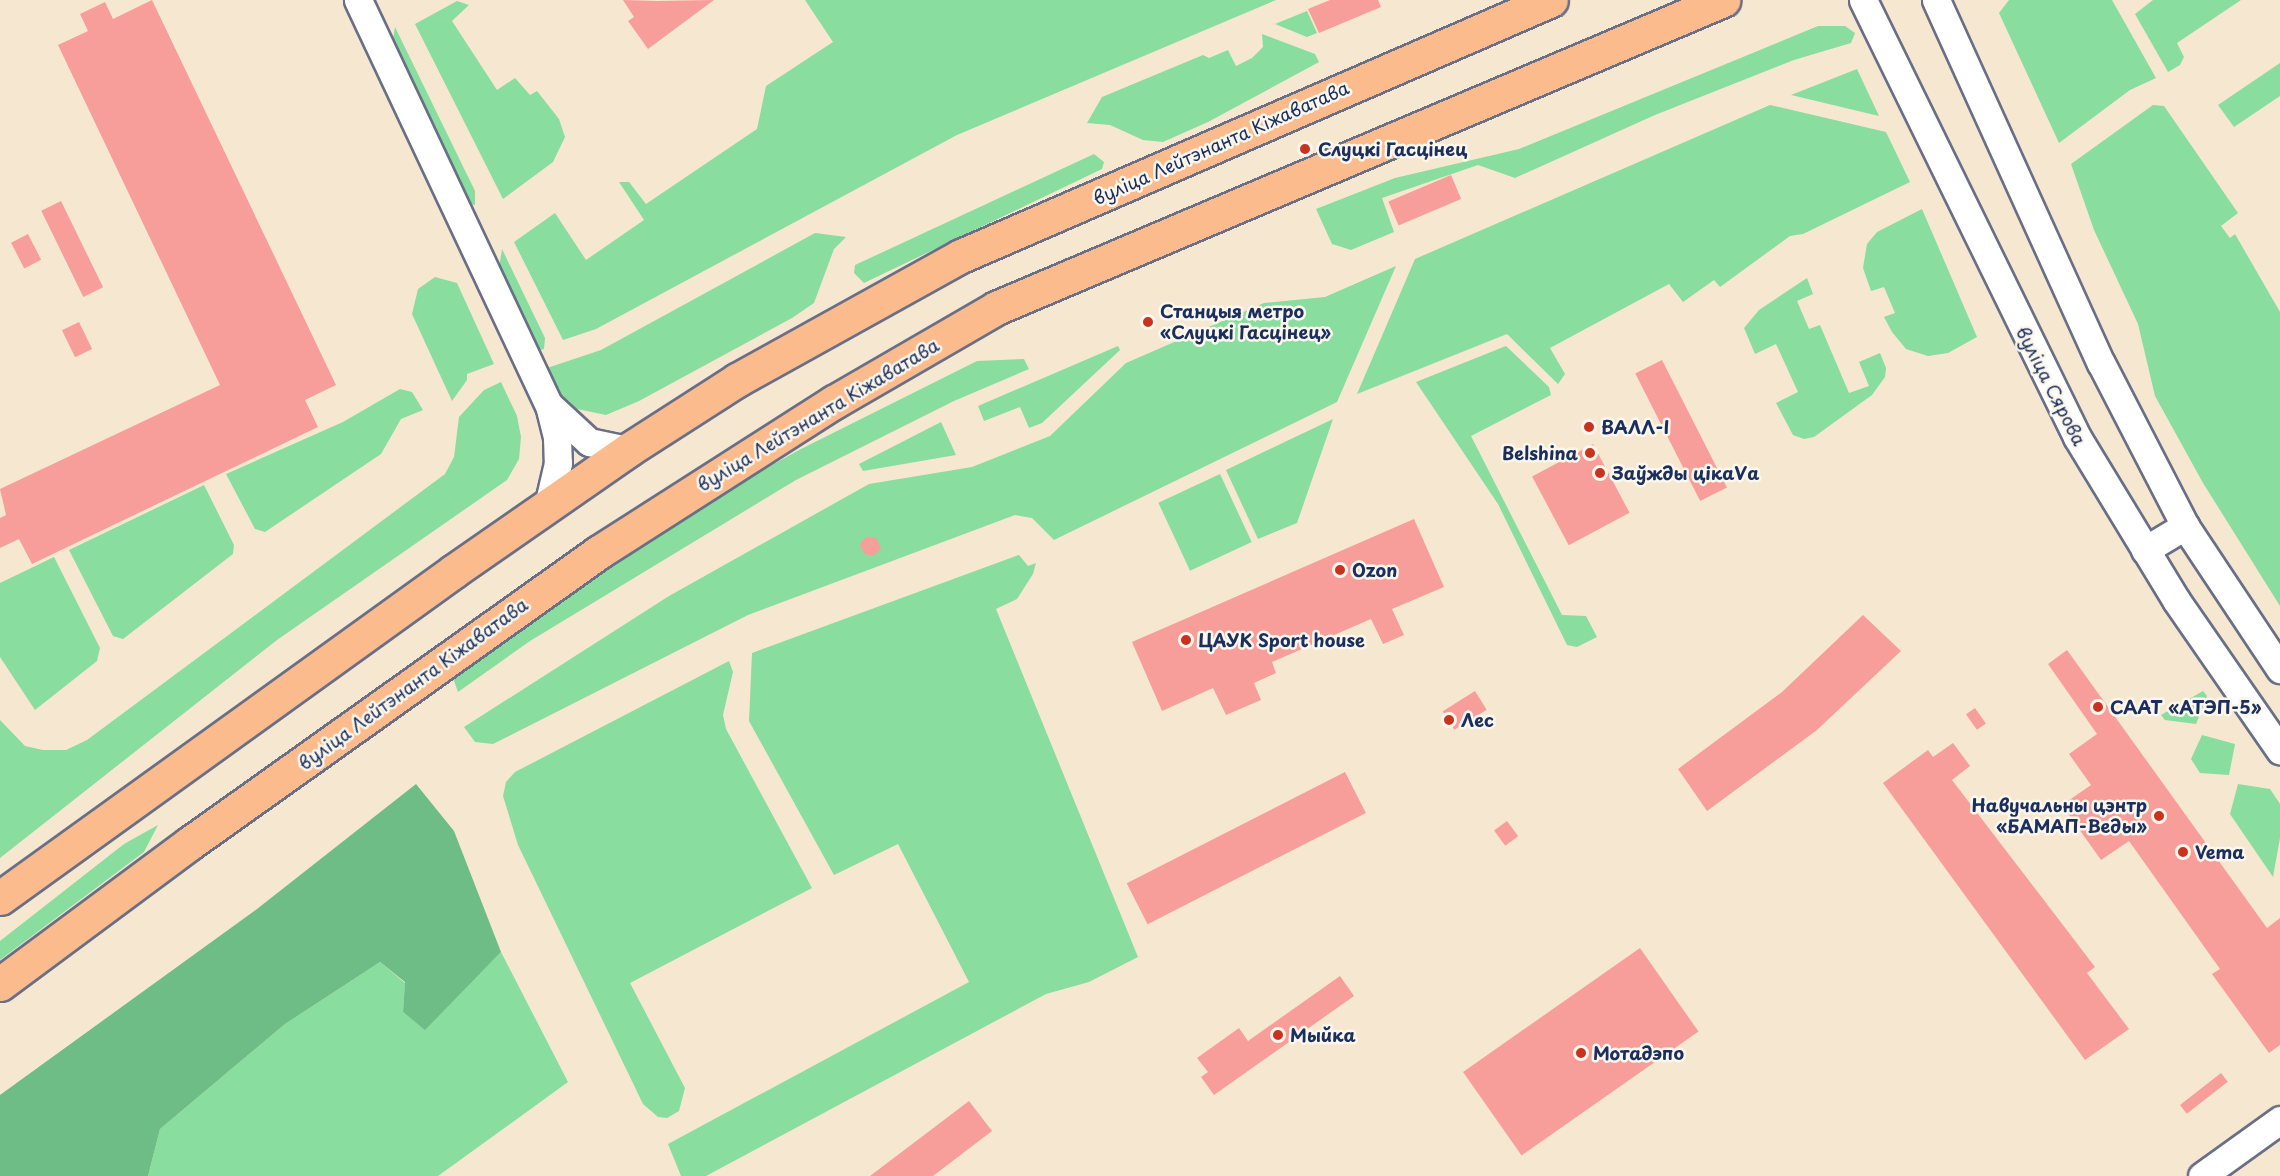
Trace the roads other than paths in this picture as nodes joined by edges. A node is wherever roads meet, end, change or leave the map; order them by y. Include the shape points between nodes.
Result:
1 (358, 0) edge
2 (1551, 0) edge
3 (1723, 0) edge
4 (1863, 0) edge
5 (1936, 0) edge
6 (549, 405) junction
7 (628, 450) junction
8 (548, 506) junction
9 (2186, 526) junction
10 (2145, 550) junction
11 (2280, 669) edge
12 (2280, 750) edge
13 (0, 898) edge
14 (0, 984) edge
15 (2280, 1120) edge
16 (2202, 1176) edge

1 - 6 street
2 - 7 main road, вуліца Лейтэнанта Кіжаватава via 961,256 737,380
3 - 14 main road, вуліца Лейтэнанта Кіжаватава via 996,308 834,402 599,552 190,843
4 - 10 street, вуліца Сярова via 2072,428
5 - 9 street via 2101,363
6 - 7 street via 589,442
6 - 8 street via 558,463
7 - 8 main road, вуліца Лейтэнанта Кіжаватава
8 - 13 main road, вуліца Лейтэнанта Кіжаватава
9 - 10 street
9 - 11 street
10 - 12 street, вуліца Сярова
15 - 16 street

